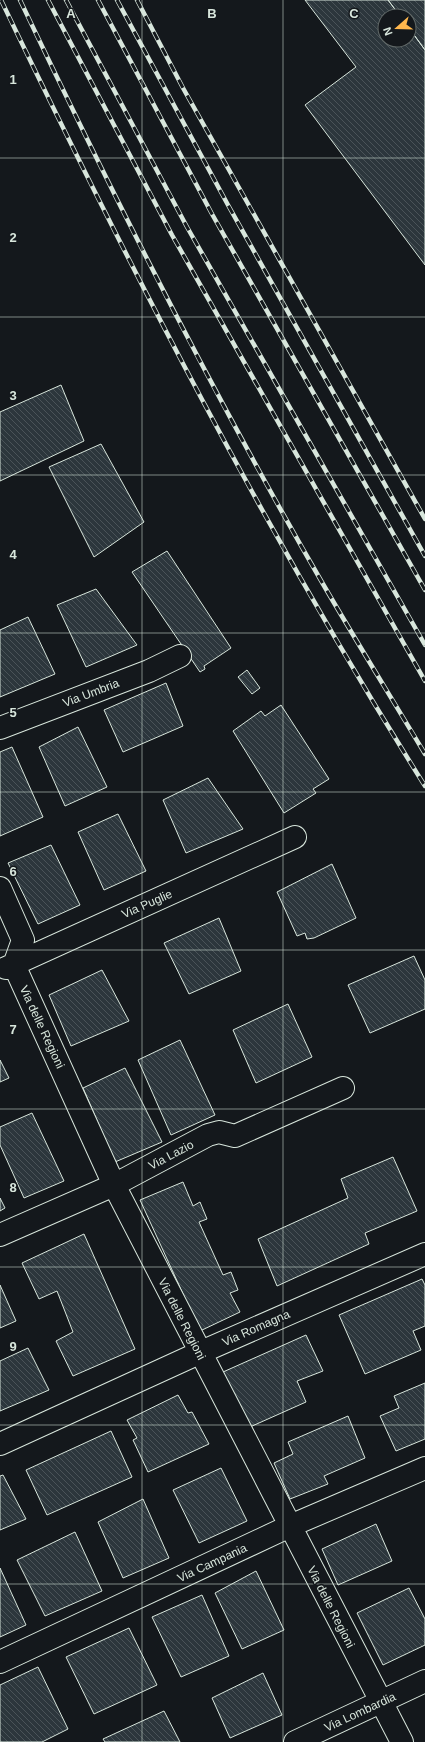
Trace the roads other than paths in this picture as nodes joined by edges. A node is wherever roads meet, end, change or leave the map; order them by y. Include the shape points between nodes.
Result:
1 (180, 656) dead end
2 (0, 728) edge
3 (295, 837) dead end
4 (0, 888) edge
5 (7, 968) edge
6 (343, 1088) dead end
7 (114, 1185) junction
8 (0, 1235) edge
9 (425, 1254) edge
10 (199, 1353) junction
11 (0, 1444) edge
12 (425, 1468) edge
13 (290, 1526) junction
14 (0, 1662) edge
15 (425, 1681) edge
16 (381, 1702) junction
17 (295, 1742) edge
18 (402, 1742) edge

1 - 2 street, Via Umbria via 148,671
3 - 5 street, Via Puglie
4 - 5 street via 23,940
5 - 7 street, Via delle Regioni
6 - 7 street, Via Lazio via 235,1136 219,1132 208,1135
7 - 8 street, Via Lazio
7 - 10 street, Via delle Regioni
9 - 10 street, Via Romagna
10 - 11 street, Via Romagna
10 - 13 street, Via delle Regioni
12 - 13 street, Via Campania
13 - 14 street, Via Campania
13 - 16 street, Via delle Regioni
15 - 16 street, Via Lombardia
16 - 17 street, Via Lombardia
16 - 18 street, Via delle Regioni

